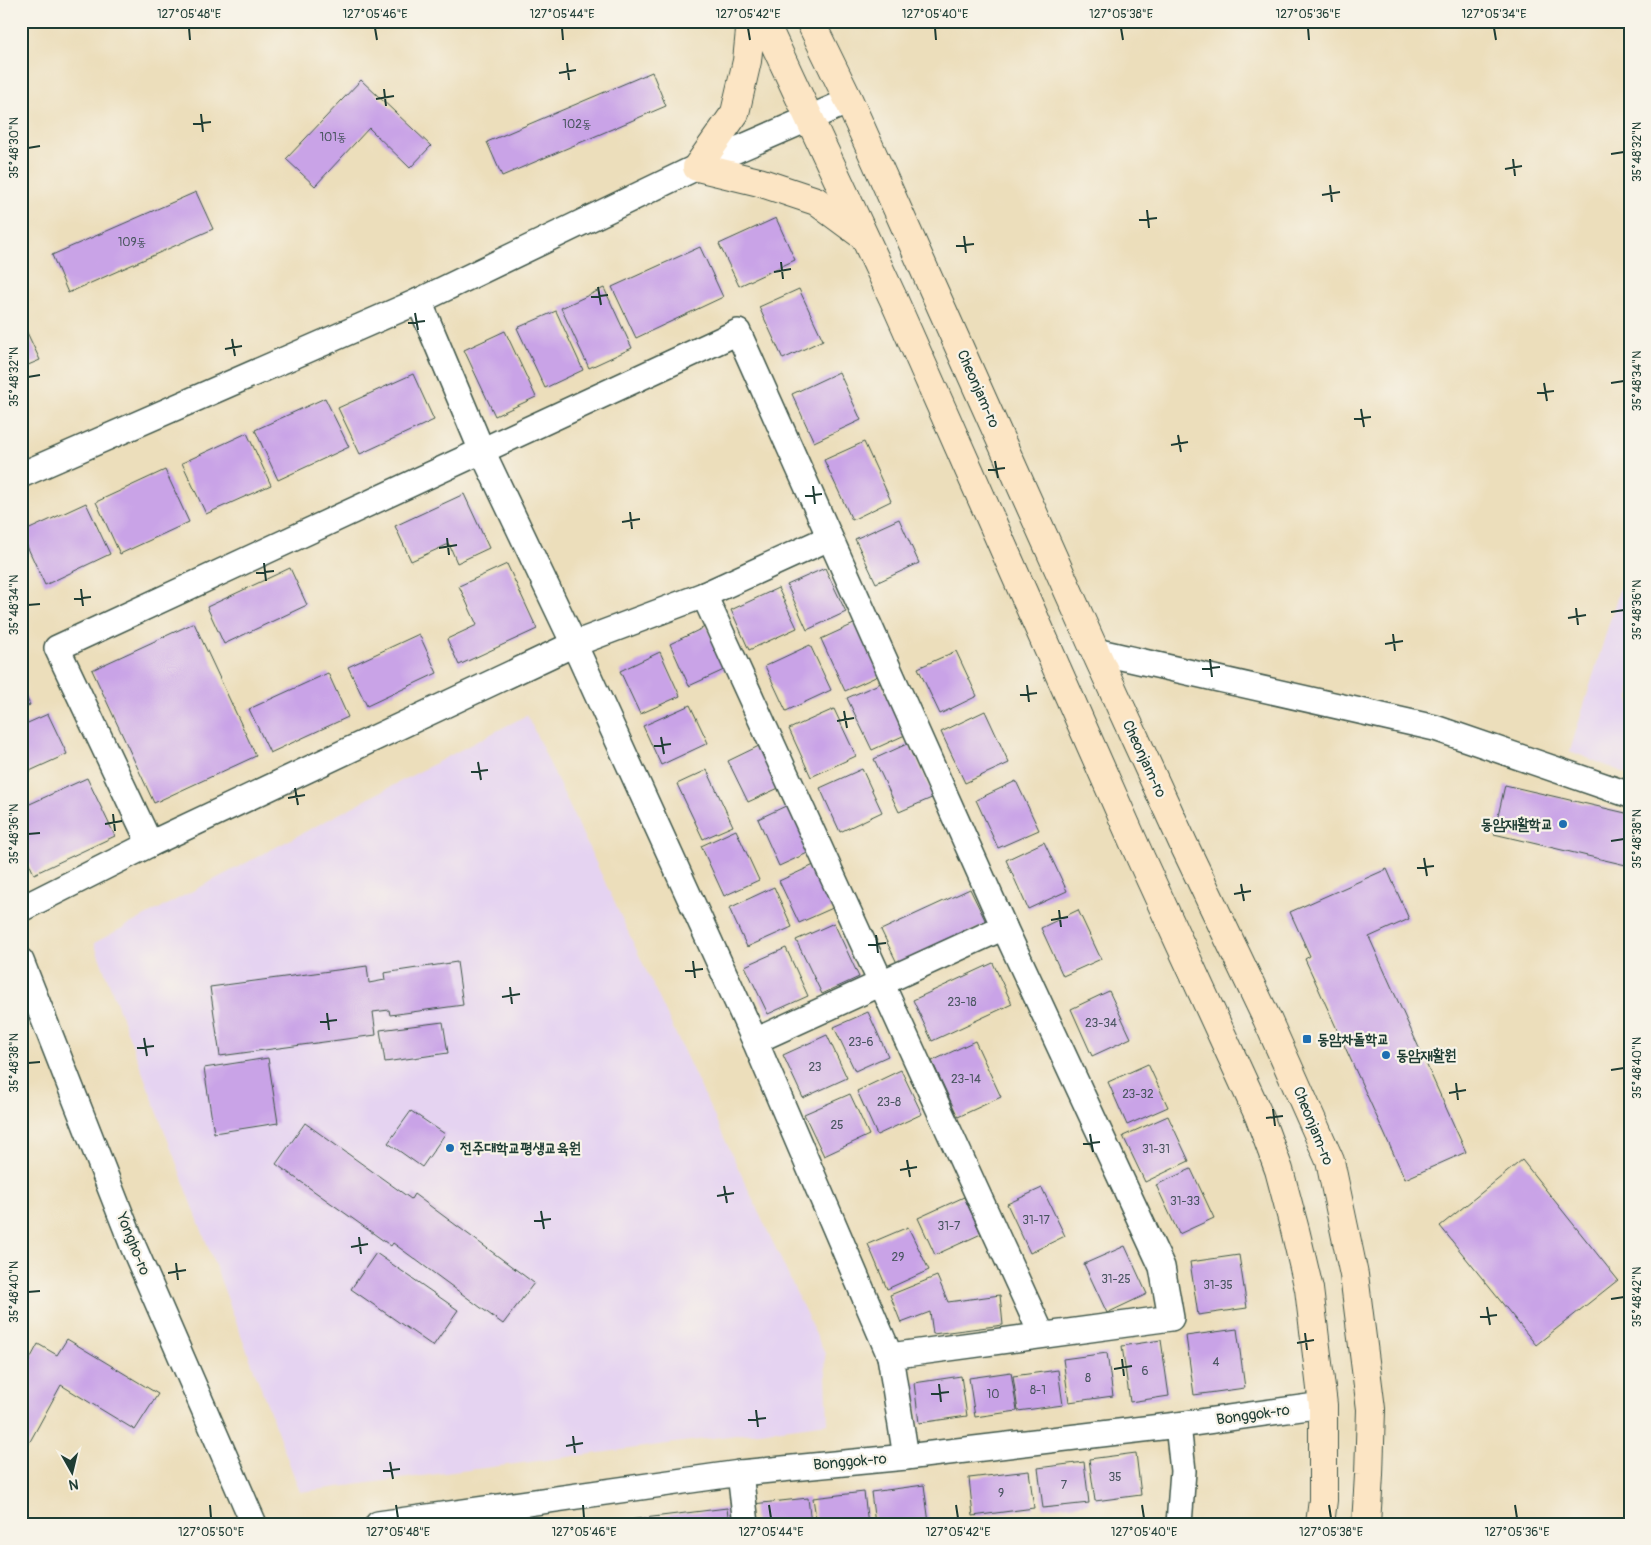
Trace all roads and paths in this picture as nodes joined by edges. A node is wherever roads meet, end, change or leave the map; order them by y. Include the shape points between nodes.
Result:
1 (751, 21) edge
2 (764, 21) edge
3 (810, 21) edge
4 (849, 101) junction
5 (810, 119) junction
6 (697, 167) junction
7 (864, 236) junction
8 (419, 300) junction
9 (482, 451) junction
10 (21, 474) edge
11 (829, 538) junction
12 (704, 595) junction
13 (574, 644) junction
14 (1095, 651) junction
15 (1630, 795) edge
16 (150, 844) junction
17 (21, 909) edge
18 (1004, 927) junction
19 (21, 961) edge
20 (882, 984) junction
21 (755, 1041) junction
22 (1042, 1335) junction
23 (890, 1356) junction
24 (1323, 1405) junction
25 (1178, 1425) junction
26 (906, 1457) junction
27 (740, 1472) junction
28 (382, 1523) edge
29 (254, 1524) edge
30 (378, 1524) edge
31 (746, 1524) edge
32 (1178, 1524) edge
33 (1320, 1524) edge
34 (1366, 1524) edge

1 - 6 street via 747,61 735,113
2 - 5 street
3 - 4 street, Cheonjam-ro
4 - 5 street
4 - 14 street, Cheonjam-ro
5 - 6 street
5 - 7 street
6 - 7 street via 759,182 816,201
6 - 8 street
7 - 24 street via 1259,1116 1279,1170 1309,1290
8 - 9 street
8 - 10 street
9 - 11 street via 738,332
9 - 13 street
9 - 16 street via 58,648
11 - 12 street
11 - 18 street
12 - 13 street
12 - 20 street
13 - 16 street
13 - 21 street
14 - 15 street via 1435,728
14 - 34 street, Cheonjam-ro via 1330,1161 1354,1274 1371,1409
16 - 17 street
18 - 20 street
18 - 22 street via 1162,1267 1170,1318
19 - 29 street, Yongho-ro via 133,1246
20 - 21 street
20 - 22 street
21 - 23 street
22 - 23 street
23 - 26 street
24 - 25 street, Bonggok-ro
24 - 33 street
25 - 26 street, Bonggok-ro
25 - 32 street via 1183,1471
26 - 27 street, Bonggok-ro
27 - 28 street, Bonggok-ro
27 - 31 street
28 - 30 street, Bonggok-ro

